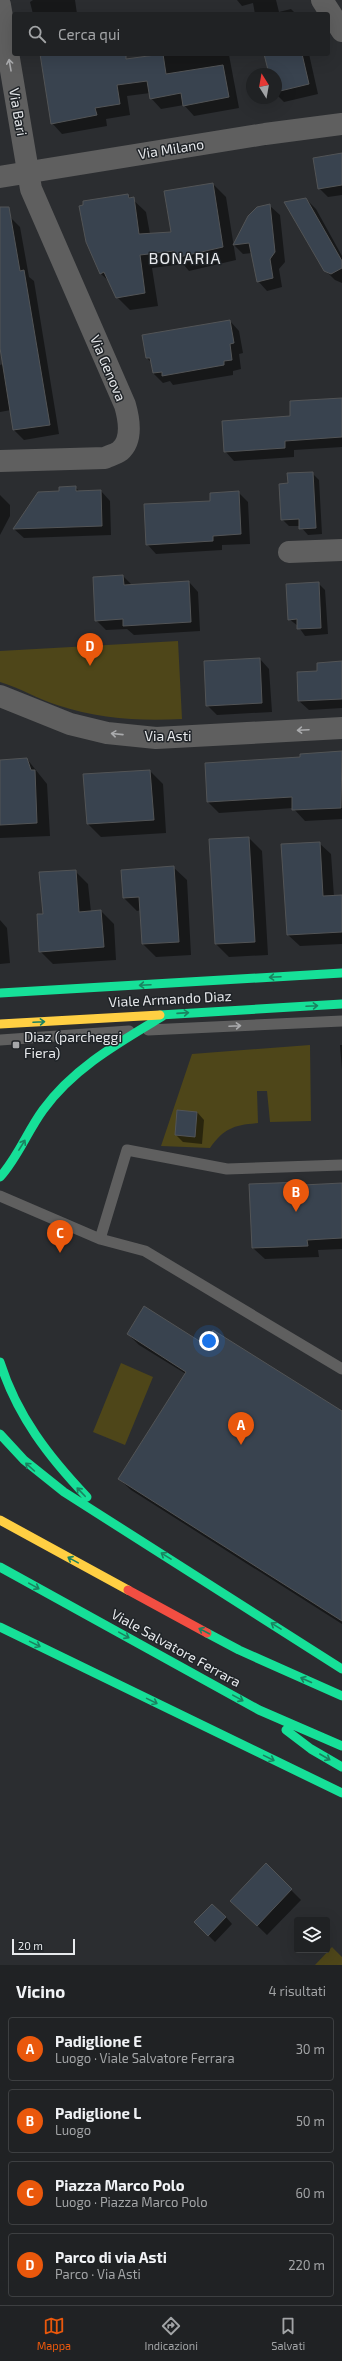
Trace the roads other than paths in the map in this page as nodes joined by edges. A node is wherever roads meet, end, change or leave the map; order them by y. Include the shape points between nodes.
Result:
1 (322, 0) edge
2 (0, 5) edge
3 (330, 12) edge
4 (330, 12) edge
5 (342, 31) edge
6 (342, 124) edge
7 (28, 172) junction
8 (0, 177) edge
9 (0, 461) edge
10 (342, 550) edge
11 (289, 552) dead end
12 (0, 696) edge
13 (342, 728) edge
14 (342, 974) edge
15 (0, 994) edge
16 (342, 1004) edge
17 (166, 1014) junction
18 (342, 1021) edge
19 (0, 1024) edge
20 (139, 1031) junction
21 (0, 1040) edge
22 (342, 1165) edge
23 (0, 1177) edge
24 (0, 1196) edge
25 (100, 1239) junction
26 (0, 1362) edge
27 (342, 1369) edge
28 (0, 1434) edge
29 (0, 1520) edge
30 (108, 1520) junction
31 (0, 1567) edge
32 (0, 1627) edge
33 (308, 1647) junction
34 (342, 1661) edge
35 (342, 1669) edge
36 (342, 1696) edge
37 (259, 1710) junction
38 (342, 1746) edge
39 (342, 1767) edge
40 (342, 1794) edge

1 - 3 street
7 -> 2 street, Via Bari
4 - 5 street
6 - 7 street, Via Milano
7 - 8 street, Via Milano
7 - 9 street, Via Genova via 31,189 125,405 130,428 127,440 120,451 104,458
10 - 11 street
13 -> 12 street, Via Asti via 156,738 107,733 70,724
14 -> 15 main road, Viale Armando Diaz
17 -> 16 main road, Viale Armando Diaz
19 -> 17 main road, Viale Armando Diaz
17 - 20 main road
20 -> 18 lane
20 - 21 lane
23 -> 20 main road via 44,1110 70,1080 116,1043
22 - 25 lane via 227,1169 127,1150
24 - 25 lane
25 - 27 lane via 145,1252
30 -> 26 main road via 63,1473 27,1426 5,1380
30 -> 28 main road via 44,1480
36 -> 29 main road, Viale Salvatore Ferrara via 239,1650
33 -> 30 main road
31 -> 37 main road, Viale Salvatore Ferrara
32 -> 40 main road
33 - 34 main road
33 - 35 main road
37 - 38 main road, Viale Salvatore Ferrara
37 -> 39 main road via 311,1749

